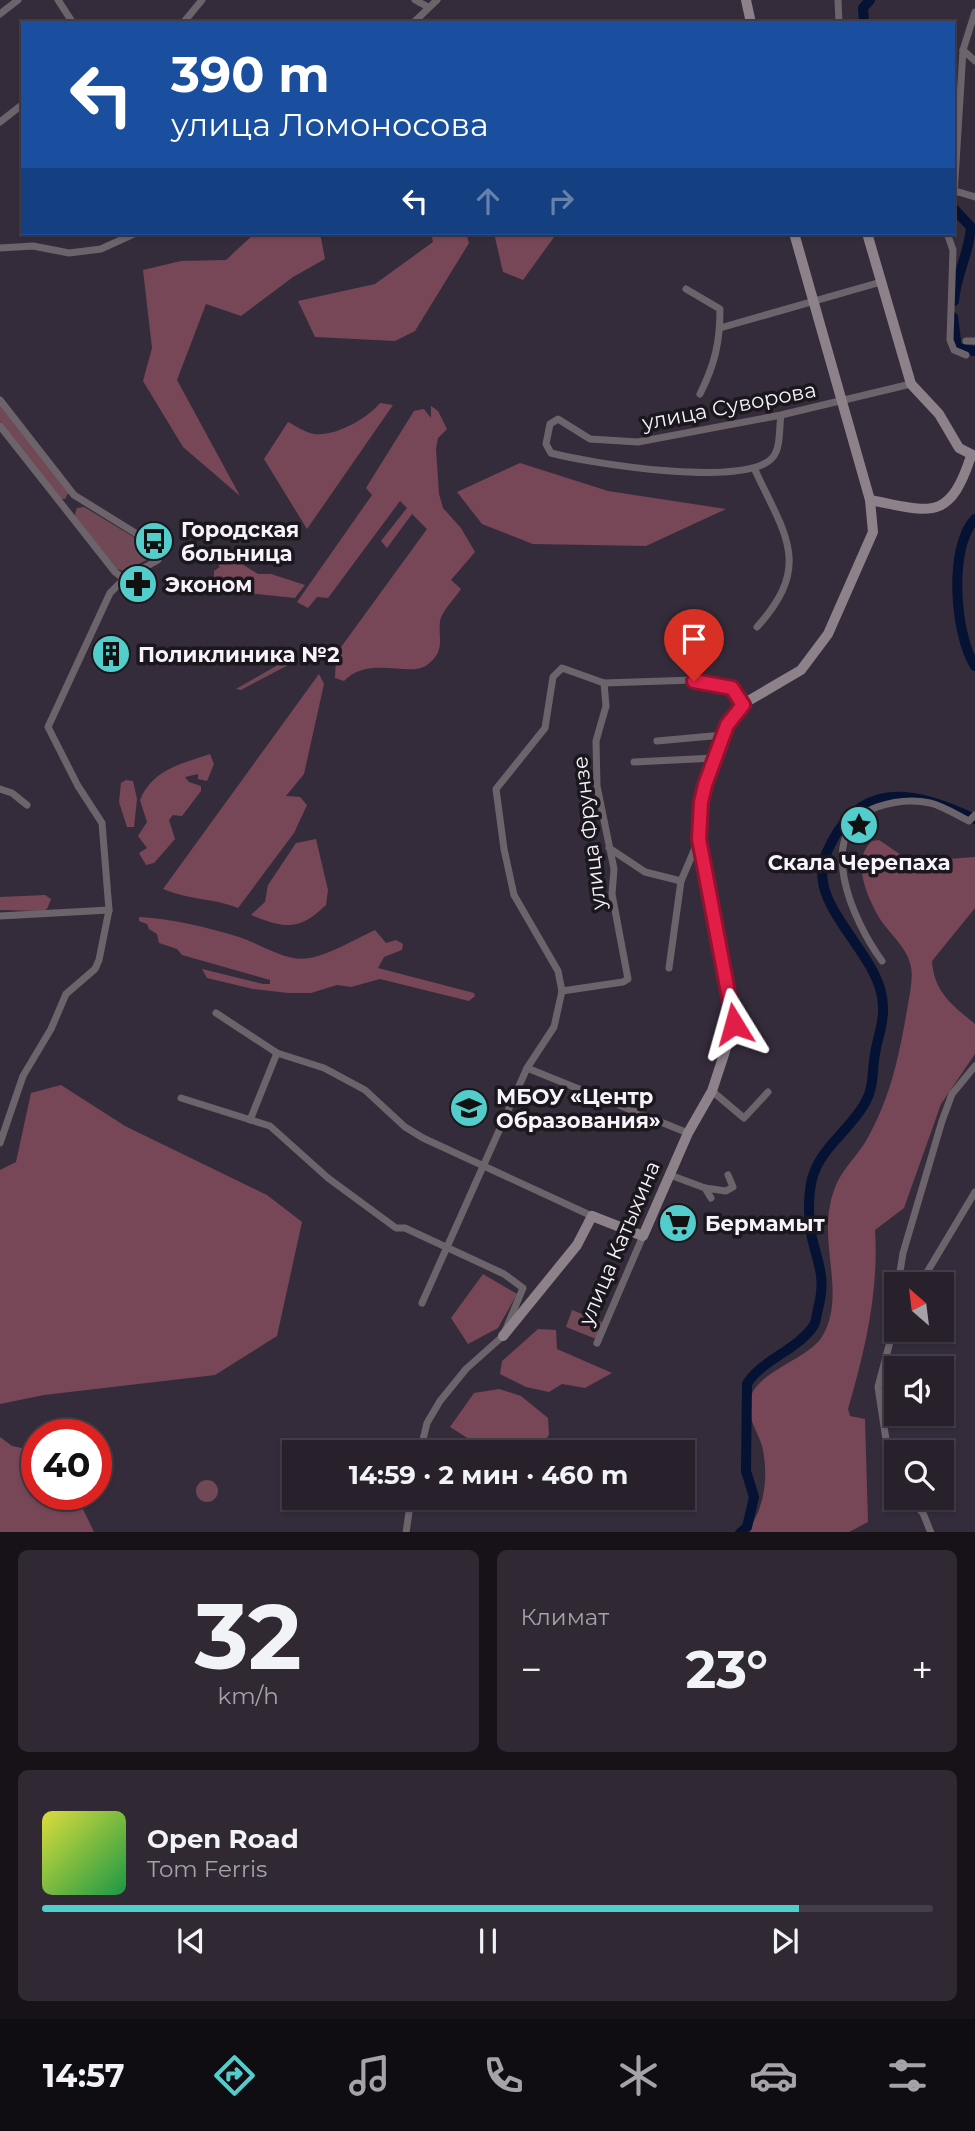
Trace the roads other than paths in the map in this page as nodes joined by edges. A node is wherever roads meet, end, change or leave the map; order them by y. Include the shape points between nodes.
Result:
1 (18, 0) edge
2 (58, 0) edge
3 (202, 0) edge
4 (415, 0) edge
5 (438, 0) edge
6 (746, 0) edge
7 (838, 0) edge
8 (428, 7) junction
9 (975, 12) edge
10 (0, 13) edge
11 (72, 21) edge
12 (185, 21) edge
13 (415, 21) edge
14 (751, 21) edge
15 (839, 21) edge
16 (963, 50) junction
17 (975, 61) edge
18 (21, 106) edge
19 (0, 122) edge
20 (955, 177) edge
21 (955, 193) edge
22 (975, 197) edge
23 (132, 235) edge
24 (795, 235) edge
25 (868, 235) edge
26 (948, 235) edge
27 (0, 248) edge
28 (881, 282) junction
29 (686, 289) dead end
30 (813, 301) junction
31 (720, 328) junction
32 (966, 341) dead end
33 (975, 341) edge
34 (965, 355) dead end
35 (911, 384) junction
36 (701, 394) dead end
37 (0, 400) edge
38 (841, 401) junction
39 (782, 415) junction
40 (0, 426) edge
41 (973, 456) edge
42 (755, 470) junction
43 (74, 495) junction
44 (870, 500) junction
45 (61, 506) junction
46 (124, 579) junction
47 (757, 627) dead end
48 (604, 683) junction
49 (743, 705) junction
50 (723, 735) junction
51 (657, 741) dead end
52 (715, 758) junction
53 (634, 762) dead end
54 (0, 789) edge
55 (27, 805) dead end
56 (973, 816) edge
57 (699, 839) junction
58 (609, 848) junction
59 (681, 881) junction
60 (109, 910) junction
61 (0, 916) edge
62 (882, 961) dead end
63 (669, 968) dead end
64 (562, 991) junction
65 (216, 1013) dead end
66 (277, 1053) junction
67 (975, 1066) edge
68 (527, 1068) junction
69 (712, 1091) junction
70 (768, 1092) dead end
71 (181, 1098) dead end
72 (250, 1120) junction
73 (688, 1133) junction
74 (0, 1143) edge
75 (484, 1166) junction
76 (670, 1175) junction
77 (728, 1175) dead end
78 (705, 1188) junction
79 (975, 1192) edge
80 (711, 1198) dead end
81 (592, 1216) junction
82 (643, 1236) junction
83 (447, 1248) junction
84 (900, 1272) edge
85 (927, 1272) edge
86 (422, 1303) dead end
87 (503, 1336) junction
88 (890, 1342) edge
89 (597, 1343) dead end
90 (423, 1440) edge
91 (886, 1440) edge
92 (409, 1510) edge
93 (920, 1510) edge
94 (406, 1532) edge
95 (931, 1532) edge

1 - 10 street
2 - 11 street
3 - 12 street
4 - 8 street
5 - 8 street
6 - 14 street
7 - 15 street
8 - 13 street
9 - 16 street
16 - 17 street
16 - 20 street
18 - 19 street
21 - 22 street
23 - 27 street via 102,249 69,253 33,246
24 - 30 street, улица Катыхина
25 - 28 street
26 - 34 street via 953,250 950,340 954,351
28 - 30 street
28 - 35 street
29 - 31 street via 720,309
30 - 31 street
30 - 38 street, улица Катыхина
31 - 36 street via 715,362
32 - 33 street
35 - 38 street, улица Суворова
35 - 41 street via 939,414 959,448
37 - 43 street
38 - 39 street, улица Суворова
38 - 44 street, улица Катыхина
39 - 42 street via 773,459
39 - 42 street, улица Суворова via 625,442 582,436 558,419 550,424 547,449 570,458 667,472
40 - 45 street
41 - 44 street via 956,490 930,511
42 - 47 street via 783,532 789,566 786,590
43 - 45 street
43 - 46 street via 158,547 158,560
44 - 49 street, улица Катыхина via 873,532 828,634 801,670
45 - 46 street
46 - 60 street via 101,608 48,727 102,823
48 - 49 street via 694,681 732,688
48 - 58 street, улица Фрунзе via 606,706 596,741 597,786
48 - 64 street via 557,670 545,728 496,789 514,895 558,971
49 - 50 street, улица Катыхина
50 - 51 street
50 - 52 street, улица Катыхина
52 - 53 street
52 - 57 street, улица Катыхина via 701,802
54 - 55 street
56 - 62 street via 915,800 873,808 856,819 843,847 842,864 856,917
57 - 59 street, улица Катыхина
57 - 69 street, улица Катыхина via 734,1024
58 - 59 street via 645,872
58 - 64 street, улица Фрунзе via 614,869 612,894 628,979
59 - 63 street, улица Катыхина
60 - 61 street
60 - 74 street via 95,969 66,994 23,1076
64 - 68 street via 554,1027
65 - 66 street
66 - 72 street
66 - 75 street via 349,1081 423,1138
67 - 84 street via 952,1094 942,1121
68 - 73 street
68 - 75 street
69 - 70 street via 744,1118
69 - 73 street, улица Катыхина
71 - 72 street
72 - 83 street via 280,1132 328,1178 396,1228
73 - 76 street, улица Катыхина
75 - 81 street
75 - 83 street
76 - 78 street
76 - 82 street, улица Катыхина
77 - 78 street via 733,1187 726,1191
78 - 80 street
79 - 85 street
81 - 82 street
81 - 87 street, улица Катыхина via 577,1245
82 - 89 street, улица Катыхина
83 - 86 street
83 - 87 street via 504,1274 523,1288
87 - 90 street via 466,1369 440,1401
88 - 91 street via 878,1387
92 - 94 street
93 - 95 street

